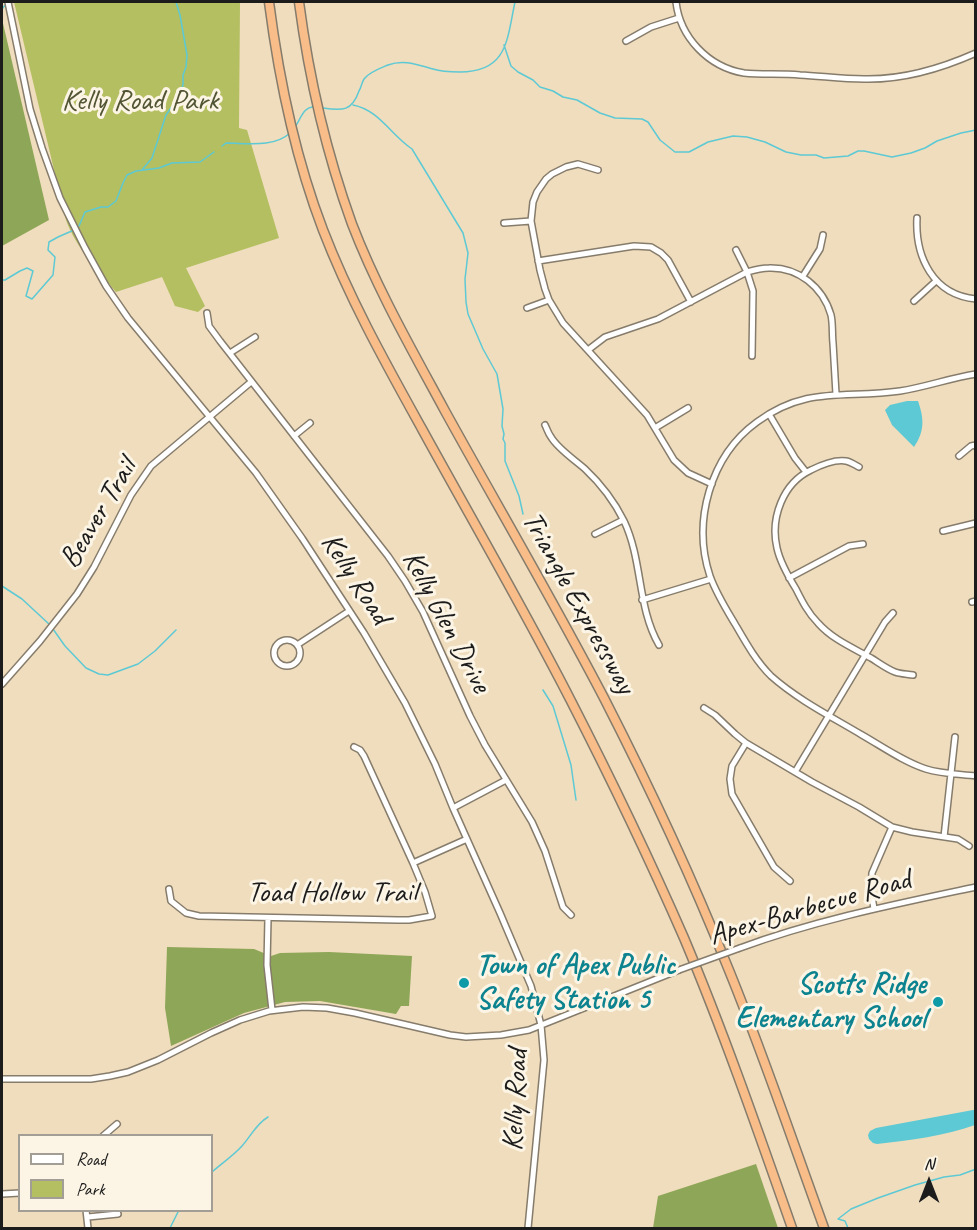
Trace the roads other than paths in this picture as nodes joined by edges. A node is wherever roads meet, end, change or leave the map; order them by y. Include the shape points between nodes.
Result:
1 (8, 2) edge
2 (269, 2) edge
3 (299, 2) edge
4 (676, 2) edge
5 (679, 18) junction
6 (626, 41) dead end
7 (975, 53) edge
8 (598, 170) dead end
9 (917, 218) dead end
10 (531, 221) junction
11 (504, 223) dead end
12 (823, 235) dead end
13 (736, 250) dead end
14 (538, 261) junction
15 (747, 272) junction
16 (803, 276) junction
17 (936, 281) junction
18 (975, 299) edge
19 (549, 300) junction
20 (914, 301) dead end
21 (691, 302) junction
22 (527, 309) dead end
23 (207, 313) dead end
24 (255, 337) dead end
25 (588, 350) junction
26 (230, 353) junction
27 (752, 356) dead end
28 (975, 374) edge
29 (252, 382) junction
30 (836, 394) junction
31 (688, 408) dead end
32 (769, 414) junction
33 (211, 417) junction
34 (310, 423) dead end
35 (545, 425) dead end
36 (655, 428) junction
37 (294, 436) junction
38 (975, 445) edge
39 (958, 456) dead end
40 (859, 467) dead end
41 (806, 472) junction
42 (712, 484) junction
43 (623, 520) junction
44 (975, 523) edge
45 (943, 531) dead end
46 (595, 534) dead end
47 (863, 544) dead end
48 (789, 578) junction
49 (711, 579) junction
50 (642, 600) junction
51 (350, 611) junction
52 (893, 613) dead end
53 (297, 645) junction
54 (659, 645) dead end
55 (865, 654) junction
56 (913, 675) dead end
57 (2, 684) edge
58 (704, 708) dead end
59 (829, 715) junction
60 (955, 737) dead end
61 (746, 743) junction
62 (354, 747) dead end
63 (795, 772) junction
64 (951, 773) junction
65 (975, 776) edge
66 (506, 780) junction
67 (453, 808) junction
68 (892, 827) junction
69 (944, 837) junction
70 (467, 838) junction
71 (969, 846) dead end
72 (413, 863) junction
73 (790, 881) dead end
74 (975, 887) edge
75 (169, 889) dead end
76 (874, 909) junction
77 (571, 915) dead end
78 (268, 918) junction
79 (272, 1010) junction
80 (541, 1025) junction
81 (2, 1079) edge
82 (117, 1124) dead end
83 (105, 1134) edge
84 (18, 1193) edge
85 (2, 1194) edge
86 (87, 1214) edge
87 (118, 1214) dead end
88 (88, 1228) edge
89 (528, 1228) edge
90 (792, 1228) edge
91 (824, 1228) edge

1 - 33 street, Kelly Road via 30,109 75,231 128,318
2 - 90 highway, Triangle Expressway via 297,150 334,258 372,338 555,672 627,813 728,1048
3 - 91 highway, Triangle Expressway via 324,134 362,246 385,299 589,671 652,796 726,963
4 - 5 street
5 - 6 street
5 - 7 street via 692,42 709,58 744,73 883,79 944,66
8 - 10 street via 578,164 552,174 537,192
9 - 17 street via 919,244
10 - 11 street
10 - 14 street
12 - 16 street via 820,249
13 - 15 street
14 - 19 street
14 - 21 street via 634,246 651,247 668,260
15 - 16 street via 779,268
15 - 21 street
15 - 27 street via 753,298
16 - 30 street via 818,290 831,316
17 - 18 street via 956,294
17 - 20 street
19 - 22 street
19 - 25 street
21 - 25 street via 658,319 605,337
23 - 26 street, Kelly Glen Drive via 209,326
24 - 26 street
25 - 36 street via 642,408
26 - 29 street, Kelly Glen Drive
28 - 30 street via 904,390
29 - 33 street, Beaver Trail
29 - 37 street, Kelly Glen Drive
30 - 32 street via 800,400
31 - 36 street
32 - 41 street
32 - 42 street via 741,436
33 - 51 street, Kelly Road via 256,472
33 - 57 street, Beaver Trail via 151,466 77,594
34 - 37 street
35 - 43 street via 553,440 603,488
36 - 42 street via 679,466
37 - 66 street, Kelly Glen Drive via 405,581 470,716
38 - 39 street
40 - 41 street via 842,461
41 - 48 street via 785,495 775,522 776,546
42 - 49 street via 703,533
43 - 46 street
43 - 50 street via 634,549
44 - 45 street
47 - 48 street via 849,546
48 - 55 street via 820,626
49 - 50 street
49 - 59 street via 761,665 786,688
50 - 54 street
51 - 53 street
51 - 67 street, Kelly Road via 405,703
52 - 55 street
53 - 53 street via 291,640 279,643 274,653 277,661 285,666 294,664 300,653
55 - 56 street via 896,673
55 - 59 street
58 - 61 street
59 - 63 street
59 - 64 street via 906,760 928,770
60 - 64 street
61 - 63 street
61 - 73 street via 732,766 730,790 774,867
62 - 72 street, Toad Hollow Trail via 364,756
63 - 68 street
64 - 65 street
64 - 69 street
66 - 67 street
66 - 77 street, Kelly Glen Drive via 532,822 564,907
67 - 70 street, Kelly Road
68 - 69 street
68 - 76 street via 872,873
69 - 71 street
70 - 72 street
70 - 80 street, Kelly Road via 531,986
72 - 78 street, Toad Hollow Trail via 432,916 398,920
74 - 76 street, Apex-Barbecue Road
75 - 78 street, Toad Hollow Trail via 171,900 186,913
76 - 80 street, Apex-Barbecue Road, bridge via 740,948
78 - 79 street via 267,965
79 - 80 street, Apex-Barbecue Road via 327,1008 466,1037 501,1035
79 - 81 street, Apex-Barbecue Road via 240,1020 128,1072 91,1078
80 - 89 street, Kelly Road via 544,1060
82 - 83 street
84 - 85 street
86 - 87 street
86 - 88 street

